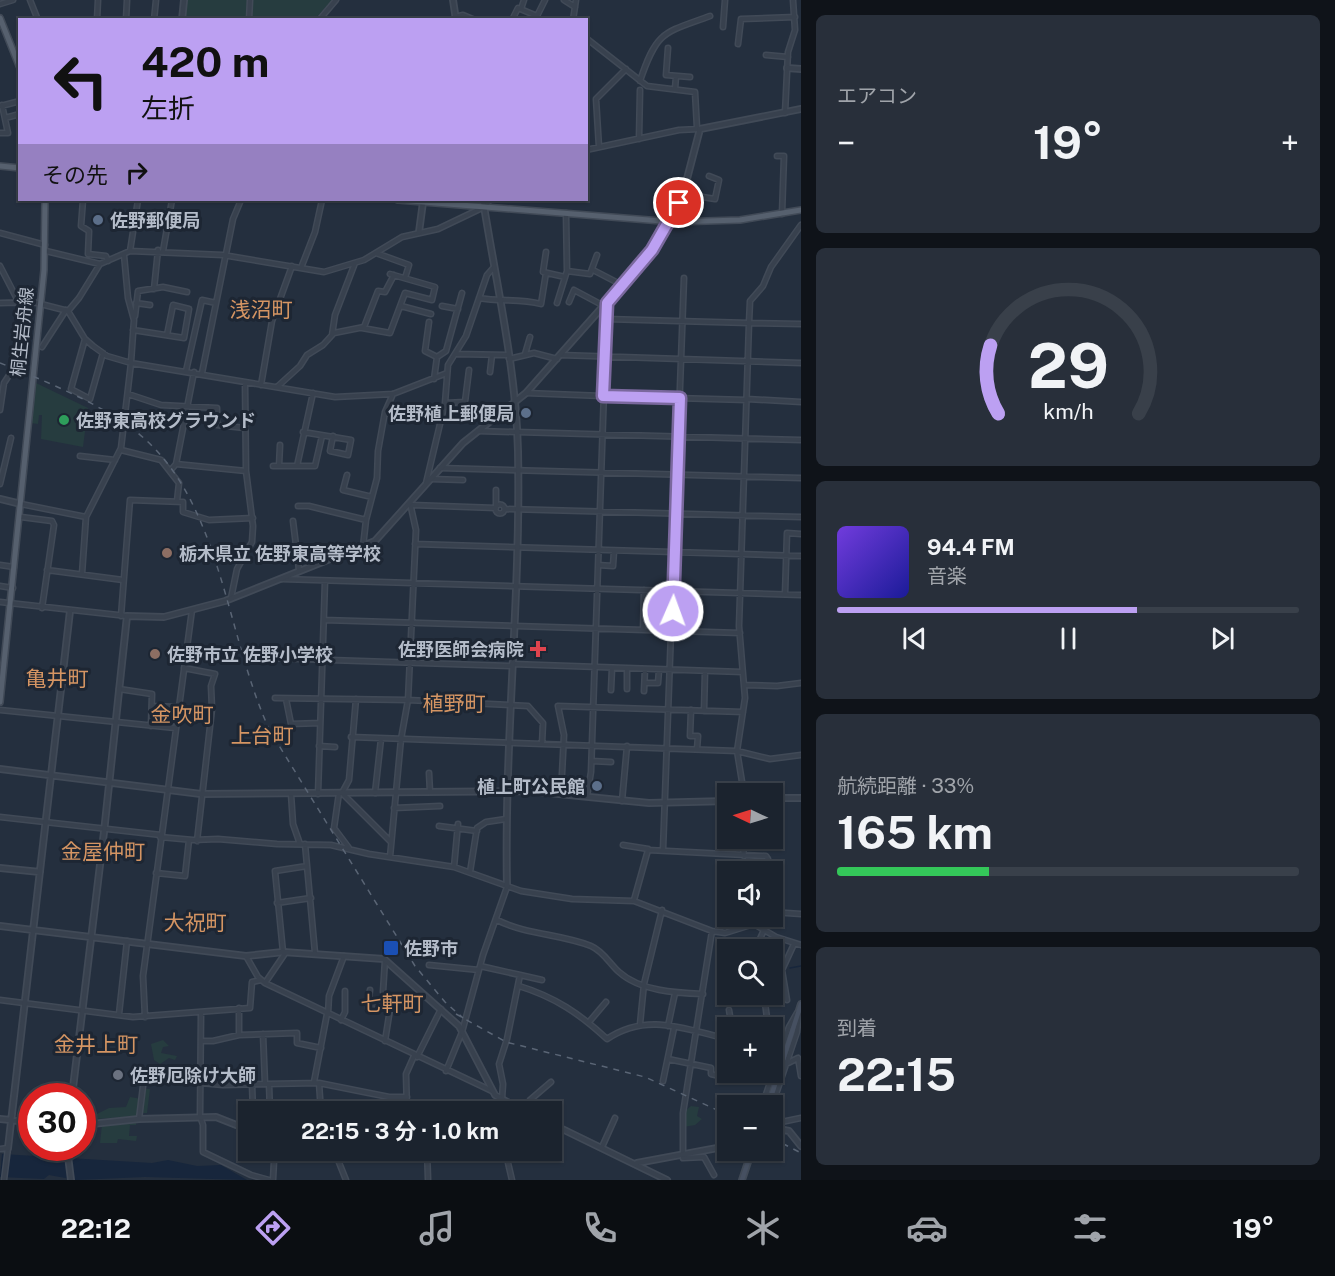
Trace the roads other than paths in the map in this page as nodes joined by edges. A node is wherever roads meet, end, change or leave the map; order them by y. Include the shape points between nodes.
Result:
1 (13, 0) edge
2 (30, 0) edge
3 (98, 0) edge
4 (127, 0) edge
5 (156, 0) edge
6 (184, 0) edge
7 (250, 0) edge
8 (336, 0) edge
9 (453, 0) edge
10 (524, 0) edge
11 (545, 0) edge
12 (564, 0) edge
13 (576, 0) edge
14 (725, 0) edge
15 (793, 0) edge
16 (0, 4) edge
17 (576, 7) junction
18 (520, 9) junction
19 (528, 12) junction
20 (710, 16) dead end
21 (795, 17) junction
22 (0, 18) edge
23 (37, 18) edge
24 (97, 18) edge
25 (126, 18) edge
26 (154, 18) edge
27 (182, 18) edge
28 (249, 18) edge
29 (321, 18) edge
30 (455, 18) edge
31 (470, 18) edge
32 (513, 18) edge
33 (526, 18) edge
34 (537, 18) edge
35 (573, 18) edge
36 (723, 27) dead end
37 (798, 31) edge
38 (588, 40) edge
39 (738, 44) dead end
40 (668, 48) dead end
41 (766, 55) dead end
42 (788, 57) junction
43 (18, 63) edge
44 (787, 68) junction
45 (626, 69) junction
46 (801, 69) edge
47 (676, 76) junction
48 (690, 77) dead end
49 (640, 81) junction
50 (675, 89) junction
51 (640, 90) dead end
52 (18, 102) edge
53 (1, 106) edge
54 (801, 109) edge
55 (784, 113) junction
56 (18, 115) edge
57 (5, 118) junction
58 (699, 129) junction
59 (0, 133) edge
60 (639, 139) junction
61 (599, 147) junction
62 (588, 150) edge
63 (777, 156) dead end
64 (0, 166) edge
65 (18, 168) edge
66 (709, 176) dead end
67 (683, 195) junction
68 (45, 201) edge
69 (83, 201) edge
70 (138, 201) edge
71 (172, 201) edge
72 (241, 201) edge
73 (322, 201) edge
74 (410, 201) edge
75 (483, 201) edge
76 (489, 201) edge
77 (423, 202) junction
78 (484, 207) junction
79 (801, 210) edge
80 (566, 213) junction
81 (782, 214) junction
82 (670, 222) junction
83 (801, 225) edge
84 (418, 232) junction
85 (0, 233) edge
86 (46, 248) junction
87 (130, 251) junction
88 (160, 251) junction
89 (546, 252) dead end
90 (376, 253) junction
91 (123, 255) junction
92 (226, 255) junction
93 (597, 255) dead end
94 (108, 261) junction
95 (356, 262) junction
96 (100, 264) junction
97 (0, 266) edge
98 (292, 266) junction
99 (494, 267) junction
100 (301, 268) junction
101 (593, 270) junction
102 (567, 271) junction
103 (546, 273) junction
104 (565, 277) junction
105 (405, 278) junction
106 (684, 278) dead end
107 (622, 285) junction
108 (154, 289) junction
109 (187, 292) dead end
110 (462, 293) dead end
111 (479, 298) junction
112 (18, 301) junction
113 (500, 302) junction
114 (569, 302) dead end
115 (0, 303) edge
116 (41, 303) junction
117 (136, 303) junction
118 (216, 303) junction
119 (557, 303) dead end
120 (150, 305) dead end
121 (605, 305) junction
122 (401, 306) junction
123 (442, 306) dead end
124 (458, 309) junction
125 (67, 310) junction
126 (431, 314) dead end
127 (606, 319) junction
128 (134, 320) junction
129 (682, 321) junction
130 (429, 322) dead end
131 (749, 323) junction
132 (801, 324) edge
133 (362, 328) junction
134 (134, 330) junction
135 (167, 335) junction
136 (332, 335) junction
137 (530, 337) dead end
138 (85, 339) junction
139 (42, 347) dead end
140 (103, 353) junction
141 (456, 354) junction
142 (525, 354) junction
143 (492, 356) junction
144 (437, 357) junction
145 (509, 357) junction
146 (559, 357) junction
147 (604, 357) junction
148 (681, 360) junction
149 (748, 362) junction
150 (131, 363) junction
151 (801, 363) edge
152 (469, 370) dead end
153 (186, 371) junction
154 (194, 372) junction
155 (490, 372) dead end
156 (202, 373) junction
157 (447, 373) junction
158 (434, 379) junction
159 (2, 382) edge
160 (245, 382) junction
161 (261, 385) junction
162 (277, 387) junction
163 (313, 393) junction
164 (526, 393) junction
165 (128, 394) junction
166 (393, 394) junction
167 (603, 396) junction
168 (680, 398) junction
169 (747, 400) junction
170 (801, 402) edge
171 (445, 403) junction
172 (515, 404) junction
173 (1, 406) edge
174 (189, 406) junction
175 (385, 412) junction
176 (401, 416) dead end
177 (245, 428) junction
178 (477, 430) junction
179 (303, 432) junction
180 (517, 432) junction
181 (603, 435) junction
182 (322, 436) junction
183 (333, 436) dead end
184 (679, 437) junction
185 (11, 438) dead end
186 (746, 439) junction
187 (801, 440) edge
188 (280, 446) dead end
189 (121, 450) junction
190 (80, 456) dead end
191 (115, 460) junction
192 (176, 464) junction
193 (273, 466) dead end
194 (279, 466) junction
195 (297, 466) junction
196 (440, 468) junction
197 (518, 470) junction
198 (170, 471) junction
199 (246, 471) junction
200 (601, 473) junction
201 (347, 475) dead end
202 (678, 475) junction
203 (744, 477) junction
204 (801, 478) edge
205 (463, 480) dead end
206 (428, 481) junction
207 (0, 484) edge
208 (496, 490) dead end
209 (372, 497) junction
210 (0, 499) edge
211 (177, 501) junction
212 (21, 504) junction
213 (411, 504) junction
214 (298, 506) dead end
215 (496, 507) junction
216 (517, 509) junction
217 (600, 512) junction
218 (676, 514) junction
219 (743, 516) junction
220 (21, 517) junction
221 (86, 517) junction
222 (801, 517) edge
223 (253, 518) junction
224 (366, 520) junction
225 (292, 521) dead end
226 (801, 534) edge
227 (415, 544) junction
228 (363, 548) junction
229 (516, 548) junction
230 (599, 550) junction
231 (614, 551) junction
232 (675, 553) junction
233 (742, 554) junction
234 (786, 556) junction
235 (801, 556) edge
236 (0, 565) edge
237 (598, 565) junction
238 (15, 567) junction
239 (47, 570) junction
240 (299, 570) junction
241 (82, 574) junction
242 (277, 579) junction
243 (123, 580) junction
244 (324, 581) junction
245 (414, 583) junction
246 (0, 586) edge
247 (514, 587) junction
248 (13, 588) junction
249 (598, 590) junction
250 (644, 590) junction
251 (674, 591) junction
252 (741, 593) junction
253 (785, 594) junction
254 (801, 595) edge
255 (231, 599) junction
256 (0, 602) edge
257 (11, 603) junction
258 (42, 608) junction
259 (192, 610) junction
260 (70, 611) junction
261 (121, 615) junction
262 (128, 616) junction
263 (324, 620) junction
264 (412, 622) junction
265 (513, 626) junction
266 (0, 627) edge
267 (9, 628) junction
268 (596, 629) junction
269 (643, 630) junction
270 (673, 631) junction
271 (740, 633) junction
272 (3, 651) edge
273 (270, 658) dead end
274 (322, 659) junction
275 (410, 663) junction
276 (512, 665) junction
277 (184, 668) junction
278 (595, 668) junction
279 (612, 668) junction
280 (627, 669) junction
281 (645, 669) junction
282 (659, 670) junction
283 (671, 670) junction
284 (705, 671) junction
285 (742, 672) junction
286 (645, 683) junction
287 (801, 683) edge
288 (744, 685) junction
289 (119, 689) junction
290 (627, 689) dead end
291 (611, 690) dead end
292 (644, 691) dead end
293 (275, 698) dead end
294 (286, 699) junction
295 (321, 699) junction
296 (356, 699) junction
297 (408, 700) junction
298 (0, 702) edge
299 (152, 705) junction
300 (510, 705) junction
301 (594, 707) junction
302 (177, 708) junction
303 (0, 710) edge
304 (670, 710) junction
305 (691, 710) junction
306 (705, 711) junction
307 (743, 712) junction
308 (57, 716) junction
309 (116, 722) junction
310 (320, 723) junction
311 (152, 726) junction
312 (175, 728) junction
313 (351, 737) junction
314 (381, 739) junction
315 (401, 740) junction
316 (509, 743) junction
317 (542, 744) junction
318 (564, 744) junction
319 (592, 744) junction
320 (319, 746) junction
321 (627, 746) junction
322 (335, 747) dead end
323 (669, 748) junction
324 (697, 749) junction
325 (737, 750) junction
326 (801, 755) edge
327 (592, 761) junction
328 (611, 762) dead end
329 (0, 769) edge
330 (429, 773) dead end
331 (51, 775) junction
332 (109, 782) junction
333 (742, 783) edge
334 (166, 790) junction
335 (507, 791) junction
336 (396, 792) junction
337 (430, 792) junction
338 (340, 793) junction
339 (375, 793) junction
340 (561, 793) junction
341 (201, 794) junction
342 (291, 794) junction
343 (318, 794) junction
344 (587, 796) junction
345 (783, 798) edge
346 (801, 798) edge
347 (622, 801) junction
348 (717, 802) edge
349 (667, 804) junction
350 (440, 806) dead end
351 (394, 808) junction
352 (0, 817) edge
353 (506, 819) junction
354 (46, 822) junction
355 (439, 826) dead end
356 (458, 827) junction
357 (104, 828) junction
358 (477, 831) junction
359 (161, 836) junction
360 (189, 840) junction
361 (197, 841) junction
362 (391, 843) junction
363 (303, 844) junction
364 (622, 844) dead end
365 (349, 849) junction
366 (743, 849) edge
367 (648, 850) junction
368 (663, 850) junction
369 (744, 856) junction
370 (390, 857) junction
371 (768, 861) edge
372 (307, 866) junction
373 (453, 867) junction
374 (0, 868) edge
375 (40, 872) junction
376 (470, 872) junction
377 (156, 873) junction
378 (507, 887) junction
379 (311, 898) junction
380 (634, 901) junction
381 (277, 903) junction
382 (662, 910) junction
383 (783, 913) edge
384 (801, 914) edge
385 (497, 920) junction
386 (0, 926) edge
387 (744, 927) edge
388 (759, 927) edge
389 (33, 930) junction
390 (764, 930) junction
391 (712, 931) junction
392 (91, 937) junction
393 (760, 939) edge
394 (781, 939) edge
395 (783, 940) edge
396 (128, 941) junction
397 (147, 944) junction
398 (794, 944) junction
399 (801, 945) edge
400 (284, 952) junction
401 (315, 953) junction
402 (246, 956) junction
403 (344, 956) junction
404 (385, 960) junction
405 (429, 964) dead end
406 (479, 968) junction
407 (520, 975) junction
408 (542, 980) dead end
409 (263, 982) junction
410 (644, 984) junction
411 (519, 986) junction
412 (370, 990) dead end
413 (345, 991) dead end
414 (675, 993) junction
415 (703, 994) junction
416 (385, 998) junction
417 (787, 999) dead end
418 (0, 1000) edge
419 (606, 1002) dead end
420 (25, 1003) junction
421 (800, 1007) edge
422 (239, 1008) junction
423 (441, 1009) junction
424 (82, 1010) junction
425 (729, 1010) dead end
426 (201, 1013) junction
427 (119, 1014) junction
428 (327, 1014) junction
429 (145, 1017) junction
430 (730, 1017) edge
431 (341, 1020) junction
432 (589, 1023) junction
433 (640, 1024) junction
434 (668, 1026) junction
435 (674, 1028) junction
436 (462, 1032) junction
437 (697, 1032) junction
438 (263, 1034) junction
439 (239, 1035) junction
440 (717, 1037) edge
441 (201, 1041) junction
442 (385, 1041) junction
443 (783, 1041) edge
444 (321, 1048) junction
445 (415, 1057) junction
446 (668, 1059) junction
447 (692, 1064) junction
448 (786, 1064) junction
449 (446, 1071) junction
450 (717, 1075) edge
451 (801, 1076) edge
452 (144, 1078) dead end
453 (663, 1081) dead end
454 (317, 1082) junction
455 (551, 1082) dead end
456 (74, 1083) edge
457 (201, 1083) junction
458 (252, 1084) junction
459 (267, 1084) junction
460 (492, 1091) junction
461 (773, 1095) edge
462 (774, 1095) edge
463 (407, 1098) joint
464 (502, 1100) joint
465 (253, 1101) edge
466 (269, 1101) edge
467 (320, 1101) edge
468 (529, 1101) edge
469 (615, 1118) dead end
470 (0, 1119) edge
471 (139, 1119) junction
472 (201, 1119) junction
473 (801, 1119) edge
474 (11, 1120) junction
475 (18, 1121) edge
476 (96, 1124) edge
477 (238, 1125) edge
478 (783, 1125) edge
479 (783, 1128) edge
480 (562, 1129) edge
481 (801, 1146) edge
482 (602, 1148) junction
483 (717, 1148) edge
484 (0, 1149) edge
485 (8, 1150) junction
486 (682, 1155) junction
487 (69, 1161) edge
488 (274, 1161) dead end
489 (339, 1161) edge
490 (426, 1161) edge
491 (508, 1161) edge
492 (748, 1161) edge
493 (637, 1163) junction
494 (714, 1175) dead end
495 (428, 1179) edge
496 (666, 1179) edge
497 (4, 1180) edge
498 (71, 1180) edge
499 (271, 1180) edge
500 (346, 1180) edge
501 (512, 1180) edge
502 (742, 1180) edge

1 - 16 street
2 - 23 street
3 - 24 street
4 - 25 street
5 - 26 street
6 - 27 street
7 - 28 street
8 - 29 street
9 - 30 street
10 - 18 street
11 - 34 street
12 - 17 street
13 - 17 street
14 - 36 street
15 - 21 street
17 - 35 street
18 - 19 street
18 - 32 street
19 - 33 street
19 - 34 street
20 - 49 street via 665,32 650,54
21 - 37 street
21 - 39 street via 741,19
22 - 43 main road
30 - 31 street
37 - 42 street via 789,43
38 - 45 street
40 - 47 street via 666,75
41 - 42 street
42 - 44 street
44 - 46 street
44 - 55 street
45 - 49 street
45 - 61 street via 596,99
47 - 48 street
47 - 50 street
49 - 50 street via 652,87
50 - 58 street via 696,93
51 - 60 street
52 - 53 street
53 - 57 street
54 - 55 street
55 - 58 street
56 - 57 street
57 - 59 street via 8,133
58 - 60 street
58 - 67 street
60 - 61 street
61 - 62 street
63 - 81 street via 784,156
64 - 65 main road
66 - 67 street via 719,180 715,199
67 - 82 street
68 - 86 main road, 桐生岩舟線
69 - 94 street via 81,226 89,231 88,254 106,256
70 - 87 street
71 - 88 street
72 - 92 street
73 - 100 street
74 - 77 main road
75 - 78 street
76 - 78 street
77 - 78 main road
77 - 84 street
78 - 80 main road
78 - 84 street via 438,229
78 - 99 street
79 - 81 main road
80 - 82 main road
80 - 102 street
81 - 82 main road via 719,222
82 - 107 street
83 - 131 street via 750,301
84 - 90 street
85 - 86 street
86 - 96 street
86 - 116 main road, 桐生岩舟線
87 - 88 street
87 - 91 street
88 - 92 street
88 - 108 street
89 - 103 street
90 - 95 street
90 - 105 street via 408,265
91 - 94 street
91 - 128 street
92 - 98 street
92 - 118 street
93 - 101 street
94 - 96 street
95 - 100 street via 324,272
95 - 136 street via 335,315
96 - 125 street via 80,298
97 - 112 street
98 - 100 street
98 - 161 street via 272,321
99 - 111 street
99 - 113 street
101 - 102 street via 590,274
101 - 107 street
102 - 104 street
103 - 104 street
103 - 113 street via 541,304
104 - 119 street
105 - 122 street via 435,287 432,300 405,293
105 - 133 street via 392,275 385,292 378,291 369,320
106 - 129 street
107 - 121 street
108 - 109 street
108 - 117 street via 138,291
110 - 124 street
111 - 113 street
111 - 141 street
112 - 115 street
112 - 116 street
112 - 159 street via 27,341 23,354
113 - 145 street
114 - 121 street via 574,290
116 - 125 street
116 - 212 main road, 桐生岩舟線
117 - 120 street
117 - 128 street
118 - 153 street via 202,300
118 - 156 street
121 - 127 street
121 - 146 street
122 - 126 street
122 - 133 street via 390,333
123 - 124 street
124 - 144 street via 446,351
125 - 138 street
125 - 139 street
127 - 129 street
127 - 147 street
128 - 134 street
129 - 131 street
129 - 148 street
130 - 144 street via 425,351
131 - 132 street
131 - 149 street
133 - 136 street
134 - 135 street
134 - 150 street
135 - 135 street via 184,338 189,309 173,305
136 - 162 street via 306,355
137 - 142 street
138 - 140 street
138 - 140 street via 71,389 90,399
140 - 150 street
141 - 143 street
141 - 157 street
142 - 145 street
142 - 146 street
143 - 145 street
143 - 155 street
144 - 158 street
145 - 172 street
146 - 147 street
146 - 164 street
147 - 148 street
147 - 167 street
148 - 149 street
148 - 168 street
149 - 151 street
149 - 169 street
150 - 153 street
150 - 165 street
152 - 171 street via 465,402
153 - 154 street
154 - 156 street
154 - 174 street
156 - 160 street
157 - 158 street
157 - 171 street
158 - 166 street
159 - 173 street
160 - 161 street
160 - 177 street
161 - 162 street
162 - 163 street
163 - 166 street via 335,397
163 - 179 street
164 - 167 street
164 - 172 street
165 - 174 street via 153,403
165 - 189 street
166 - 175 street
167 - 168 street
167 - 181 street
168 - 169 street
168 - 184 street
169 - 170 street
169 - 186 street
171 - 206 street
172 - 178 street
172 - 180 street
174 - 177 street via 217,408 217,425
174 - 192 street
175 - 176 street
175 - 209 street via 378,478
177 - 199 street
178 - 180 street
178 - 196 street
179 - 182 street
179 - 195 street
180 - 181 street
180 - 197 street
181 - 184 street
181 - 200 street
182 - 183 street via 322,434 332,436 341,438 351,440 348,455 330,451 331,444
182 - 195 street via 315,466
184 - 186 street
184 - 202 street
185 - 207 street
186 - 187 street
186 - 203 street
188 - 194 street
189 - 191 street
189 - 198 street via 161,460
190 - 191 street
191 - 221 street
192 - 198 street
192 - 199 street
193 - 194 street
194 - 195 street
196 - 197 street
196 - 206 street
197 - 200 street
197 - 216 street
198 - 211 street via 179,483
199 - 223 street
200 - 202 street
200 - 217 street
201 - 209 street via 343,490
202 - 203 street
202 - 218 street
203 - 204 street
203 - 219 street
205 - 206 street
206 - 213 street
208 - 215 street
209 - 224 street
210 - 212 street
211 - 223 street via 183,502 183,512 198,518
211 - 243 street via 130,500
212 - 220 main road, 桐生岩舟線
212 - 221 street
213 - 215 street
213 - 227 street
213 - 228 street
214 - 224 street
215 - 216 street via 502,504 505,509
216 - 217 street
216 - 229 street
217 - 218 street
217 - 230 street
218 - 219 street
218 - 232 street
219 - 222 street
219 - 233 street
220 - 238 main road, 桐生岩舟線
220 - 239 street via 53,523
221 - 241 street
223 - 255 street via 252,542 237,569
224 - 228 street
225 - 240 street
226 - 234 street via 787,533
227 - 229 street
227 - 245 street
228 - 240 street
229 - 230 street
229 - 247 street
230 - 231 street
230 - 237 street
231 - 232 street
231 - 237 street via 614,566
232 - 233 street
232 - 251 street
233 - 234 street
233 - 252 street
234 - 235 street
234 - 253 street
236 - 238 street
237 - 249 street
238 - 248 main road, 桐生岩舟線
239 - 241 street
239 - 258 street
240 - 242 street
241 - 243 street
242 - 244 street
242 - 255 street
243 - 261 street
244 - 245 street
244 - 263 street
245 - 247 street
245 - 264 street
246 - 248 street
247 - 249 street
247 - 265 street
248 - 257 main road, 桐生岩舟線
249 - 250 street
249 - 268 street
250 - 251 street
250 - 269 street
251 - 252 street
251 - 270 street
252 - 253 street
252 - 271 street
253 - 254 street
255 - 259 street
256 - 257 street
257 - 258 street
257 - 267 main road, 桐生岩舟線
258 - 260 street
259 - 262 street via 164,617
259 - 277 street
260 - 261 street
260 - 308 street
261 - 262 street
262 - 289 street
263 - 264 street
263 - 274 street
264 - 265 street
264 - 275 street
265 - 268 street
265 - 276 street
266 - 267 street
267 - 272 main road, 桐生岩舟線
268 - 269 street
268 - 278 street
269 - 270 street
270 - 271 street
270 - 283 street
271 - 285 street
272 - 298 main road, 桐生岩舟線
273 - 274 street
274 - 275 street
274 - 295 street
275 - 276 street
275 - 297 street
276 - 278 street
276 - 300 street
277 - 302 street
277 - 341 street via 215,674
278 - 279 street
278 - 301 street
279 - 280 street
279 - 291 street
280 - 281 street
280 - 290 street
281 - 282 street
281 - 286 street
282 - 283 street
282 - 286 street via 658,683
283 - 284 street
283 - 304 street
284 - 285 street
284 - 306 street
285 - 288 street
286 - 292 street
287 - 288 street
288 - 307 street
289 - 299 street via 151,693
289 - 309 street
293 - 294 street
294 - 295 street
294 - 310 street via 291,724
295 - 296 street
295 - 310 street
296 - 297 street
296 - 313 street
297 - 300 street
297 - 315 street
299 - 302 street
299 - 311 street
300 - 316 street
300 - 317 street via 532,708 543,723
301 - 304 street
301 - 318 street via 558,706
301 - 319 street
302 - 312 street
303 - 308 street
304 - 305 street
304 - 323 street
305 - 306 street
305 - 324 street via 690,736 698,736
306 - 307 street
307 - 325 street
308 - 309 street
308 - 331 street
309 - 311 street
309 - 332 street
310 - 320 street
311 - 312 street
312 - 334 street
313 - 314 street
313 - 338 street via 349,780
314 - 315 street
314 - 339 street
315 - 316 street
315 - 336 street
316 - 317 street
316 - 335 street
317 - 318 street
318 - 319 street
318 - 340 street
319 - 321 street
319 - 327 street
320 - 322 street
320 - 343 street
321 - 323 street
321 - 347 street
323 - 324 street
323 - 349 street
324 - 325 street
325 - 326 street via 770,759
325 - 333 street
327 - 328 street
327 - 344 street
329 - 331 street
330 - 337 street
331 - 332 street
331 - 354 street
332 - 334 street
332 - 357 street
334 - 341 street
334 - 359 street
335 - 337 street
335 - 340 street
335 - 353 street
336 - 337 street
336 - 339 street
336 - 351 street
338 - 339 street
338 - 343 street
338 - 362 street
338 - 365 street via 334,828
340 - 344 street
341 - 342 street
341 - 361 street
342 - 343 street
342 - 363 street via 293,824
344 - 347 street
345 - 346 street
347 - 349 street
348 - 349 street
349 - 368 street
350 - 351 street
351 - 362 street
352 - 354 street
353 - 358 street via 480,824
353 - 378 street
354 - 357 street
354 - 375 street
355 - 356 street
356 - 358 street
356 - 373 street
357 - 359 street
357 - 392 street
358 - 376 street
359 - 360 street
359 - 377 street
360 - 361 street
360 - 377 street via 185,876
361 - 363 street
362 - 370 street
363 - 365 street
363 - 372 street
364 - 367 street
365 - 370 street
366 - 369 street
367 - 368 street
367 - 380 street
368 - 369 street
369 - 371 street via 766,856
370 - 373 street
372 - 379 street
372 - 381 street via 276,870
373 - 376 street
374 - 375 street
375 - 389 street
376 - 378 street
377 - 397 street
378 - 380 street via 572,899
378 - 385 street
379 - 381 street
379 - 401 street
380 - 382 street
381 - 400 street
382 - 391 street
382 - 410 street
383 - 384 street
385 - 406 street
385 - 410 street via 518,929 591,946 627,978
386 - 389 street
387 - 391 street via 724,933
388 - 390 street
389 - 392 street
389 - 420 street
390 - 393 street
390 - 394 street
391 - 415 street
392 - 396 street
392 - 424 street
395 - 398 street
396 - 397 street
396 - 427 street
397 - 402 street
397 - 429 street via 142,985
398 - 399 street
398 - 417 street via 782,970
400 - 401 street
400 - 402 street
400 - 409 street
401 - 403 street
402 - 409 street
403 - 404 street
403 - 428 street via 329,996
404 - 416 street
404 - 423 street
405 - 406 street
406 - 407 street
406 - 436 street
407 - 408 street
407 - 411 street
409 - 422 street via 252,982 250,1008
409 - 428 street
410 - 414 street
410 - 433 street
411 - 432 street via 549,995
411 - 464 street via 499,1064
412 - 416 street via 368,1008
413 - 431 street
414 - 415 street
414 - 434 street
415 - 437 street
416 - 442 street via 391,1003
418 - 420 street
419 - 432 street
420 - 424 street
420 - 474 street
421 - 443 street
421 - 448 street via 798,1028
421 - 461 main road
422 - 426 street
422 - 439 street
423 - 436 street
423 - 445 street
424 - 427 street
424 - 456 street
425 - 430 street
426 - 429 street
426 - 441 street
427 - 429 street
428 - 431 street
428 - 444 street
431 - 442 street
432 - 433 street via 607,1039 623,1028
433 - 434 street
434 - 435 street
435 - 437 street
435 - 446 street
436 - 449 street
436 - 460 street
437 - 440 street
437 - 447 street
438 - 439 street
438 - 444 street via 297,1033 297,1043
438 - 459 street
439 - 441 street
441 - 457 street
442 - 445 street
444 - 454 street
445 - 449 street
445 - 463 street via 406,1072
446 - 447 street
446 - 453 street
447 - 450 street via 711,1068 711,1074
447 - 486 street via 683,1113
448 - 451 street via 798,1058
448 - 462 street
449 - 460 street
452 - 471 street
454 - 459 street
454 - 463 street
454 - 467 street
455 - 468 street
457 - 458 street
457 - 472 street
458 - 459 street
458 - 465 street
459 - 466 street
460 - 464 street
469 - 482 street
470 - 474 street
471 - 472 street
471 - 476 street
472 - 477 street via 222,1118
472 - 499 street via 203,1152 251,1176
473 - 478 street
474 - 475 street
474 - 485 street
479 - 481 street via 792,1132
480 - 482 street
482 - 493 street
483 - 486 street
484 - 485 street
485 - 497 street
486 - 493 street
486 - 494 street via 704,1157
487 - 498 street
488 - 499 street
489 - 500 street
490 - 495 street
491 - 501 street
492 - 502 main road
493 - 496 street

